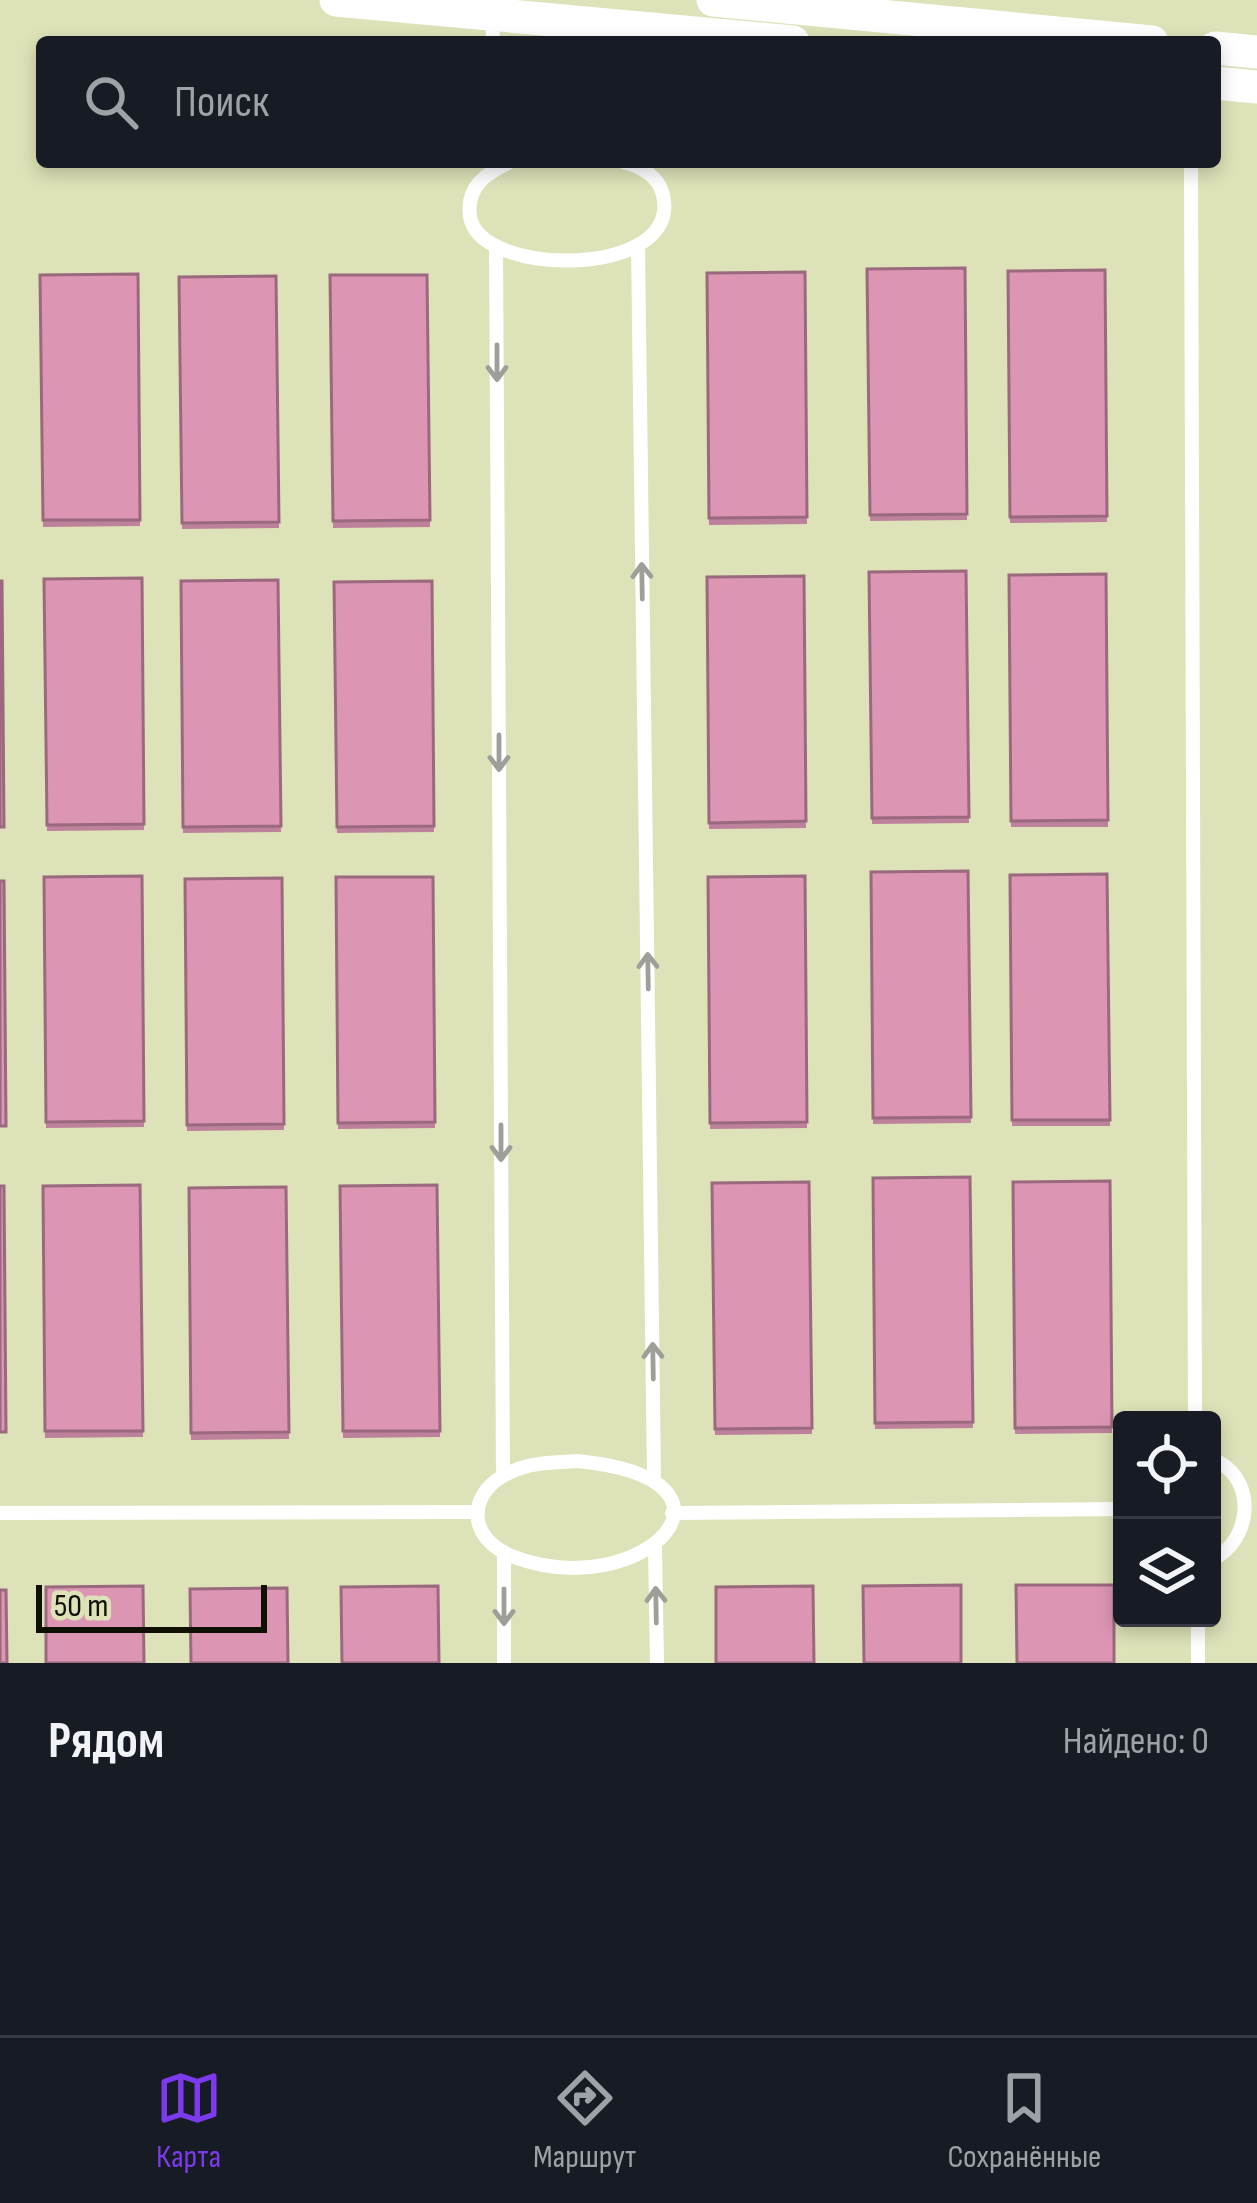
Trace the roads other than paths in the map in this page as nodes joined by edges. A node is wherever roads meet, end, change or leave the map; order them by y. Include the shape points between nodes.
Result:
1 (336, 0) edge
2 (713, 0) edge
3 (492, 19) edge
4 (632, 23) edge
5 (742, 36) edge
6 (1089, 36) edge
7 (1221, 49) edge
8 (1257, 52) edge
9 (1221, 84) edge
10 (1257, 87) edge
11 (496, 168) edge
12 (639, 168) edge
13 (1191, 168) edge
14 (638, 245) junction
15 (496, 246) junction
16 (1196, 1411) edge
17 (1221, 1465) edge
18 (503, 1476) junction
19 (655, 1478) junction
20 (1253, 1508) edge
21 (1113, 1509) edge
22 (478, 1512) junction
23 (0, 1513) edge
24 (672, 1513) junction
25 (655, 1547) junction
26 (504, 1552) junction
27 (1221, 1556) edge
28 (1198, 1627) edge
29 (504, 1663) edge
30 (657, 1663) edge
31 (1198, 1663) edge

1 - 3 street
2 - 6 street
3 - 4 street
4 - 5 street
7 - 8 street
9 - 10 street
11 - 15 lane via 470,194 470,220
12 - 14 lane via 654,176 663,215
13 - 16 lane
14 - 15 lane via 554,260
19 -> 14 lane
15 -> 18 lane
17 - 20 lane via 1240,1479
18 - 19 lane via 577,1460
18 - 22 lane
19 - 24 lane
20 - 27 lane
21 - 24 lane
22 - 23 lane
22 - 26 lane via 489,1545
24 - 25 lane
25 - 26 lane via 601,1566 562,1567
30 -> 25 lane
26 -> 29 lane
28 - 31 lane

